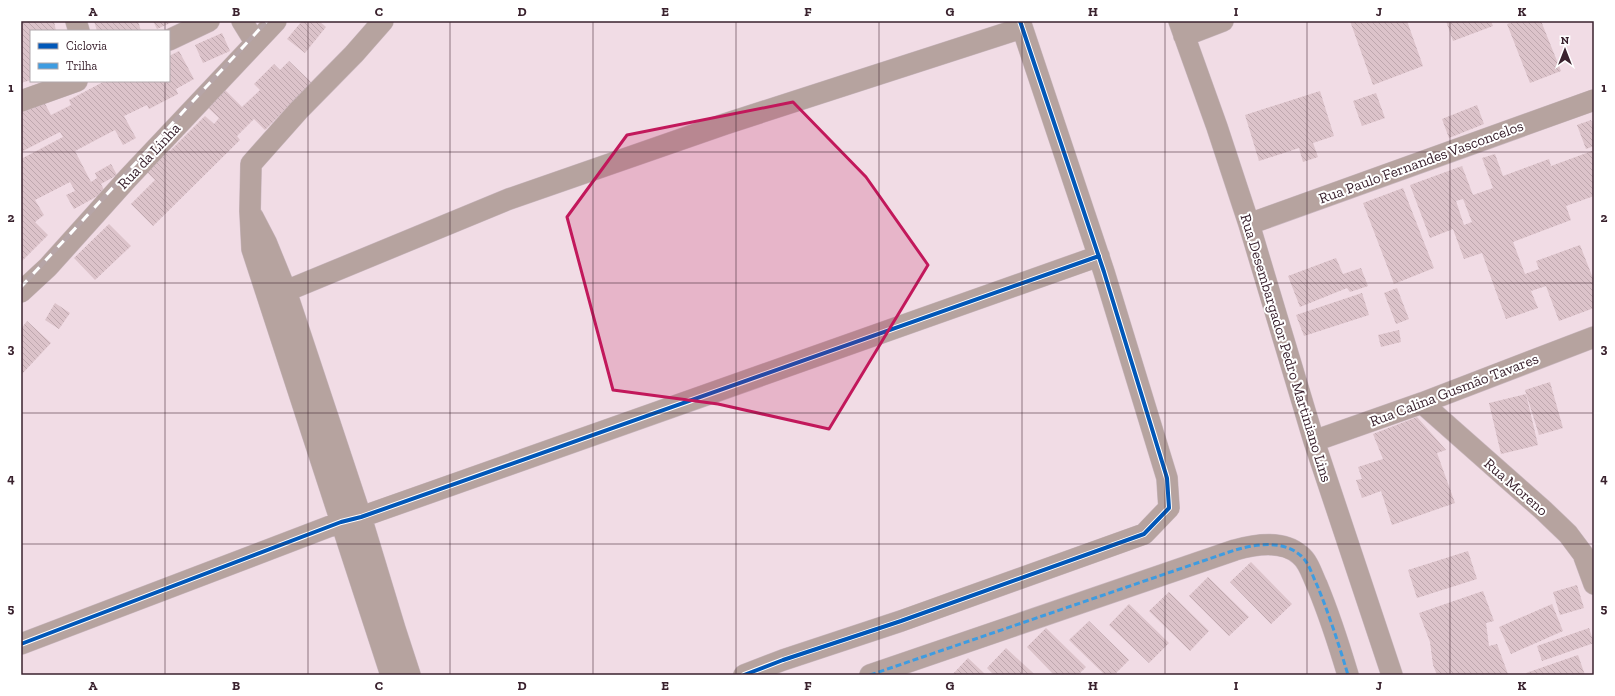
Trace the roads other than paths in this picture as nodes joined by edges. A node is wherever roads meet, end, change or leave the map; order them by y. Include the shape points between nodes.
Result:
1 (209, 21) edge
2 (242, 21) edge
3 (276, 21) edge
4 (383, 21) edge
5 (1223, 21) edge
6 (1021, 24) edge
7 (1182, 28) edge
8 (170, 40) edge
9 (255, 42) junction
10 (74, 82) edge
11 (1594, 100) edge
12 (21, 101) edge
13 (1248, 224) junction
14 (1099, 256) junction
15 (21, 292) edge
16 (276, 292) junction
17 (1594, 337) edge
18 (1422, 403) junction
19 (1314, 441) junction
20 (361, 517) junction
21 (341, 522) junction
22 (1594, 584) edge
23 (21, 644) edge
24 (875, 674) edge
25 (391, 675) edge
26 (410, 675) edge
27 (744, 675) edge
28 (1348, 675) edge
29 (1392, 675) edge

1 - 8 street
2 - 9 street
3 - 9 street, Rua da Linha
4 - 16 street via 251,164 250,211 266,242
5 - 7 street
6 - 14 street
6 - 16 street via 509,199
7 - 13 street, Rua Desembargador Pedro Martiniano Lins
9 - 15 street, Rua da Linha via 48,267
10 - 12 street
11 - 13 street, Rua Paulo Fernandes Vasconcelos
13 - 19 street, Rua Desembargador Pedro Martiniano Lins
14 - 20 street
14 - 27 street via 1168,478 1169,508 1144,534
16 - 20 street
16 - 21 street
17 - 18 street, Rua Calina Gusmão Tavares
18 - 19 street, Rua Calina Gusmão Tavares
18 - 22 street, Rua Moreno via 1568,534 1583,554
19 - 29 street, Rua Desembargador Pedro Martiniano Lins
20 - 21 street
20 - 26 street
21 - 23 street
21 - 25 street
24 - 28 street via 1236,550 1272,544 1294,551 1305,560 1328,611

